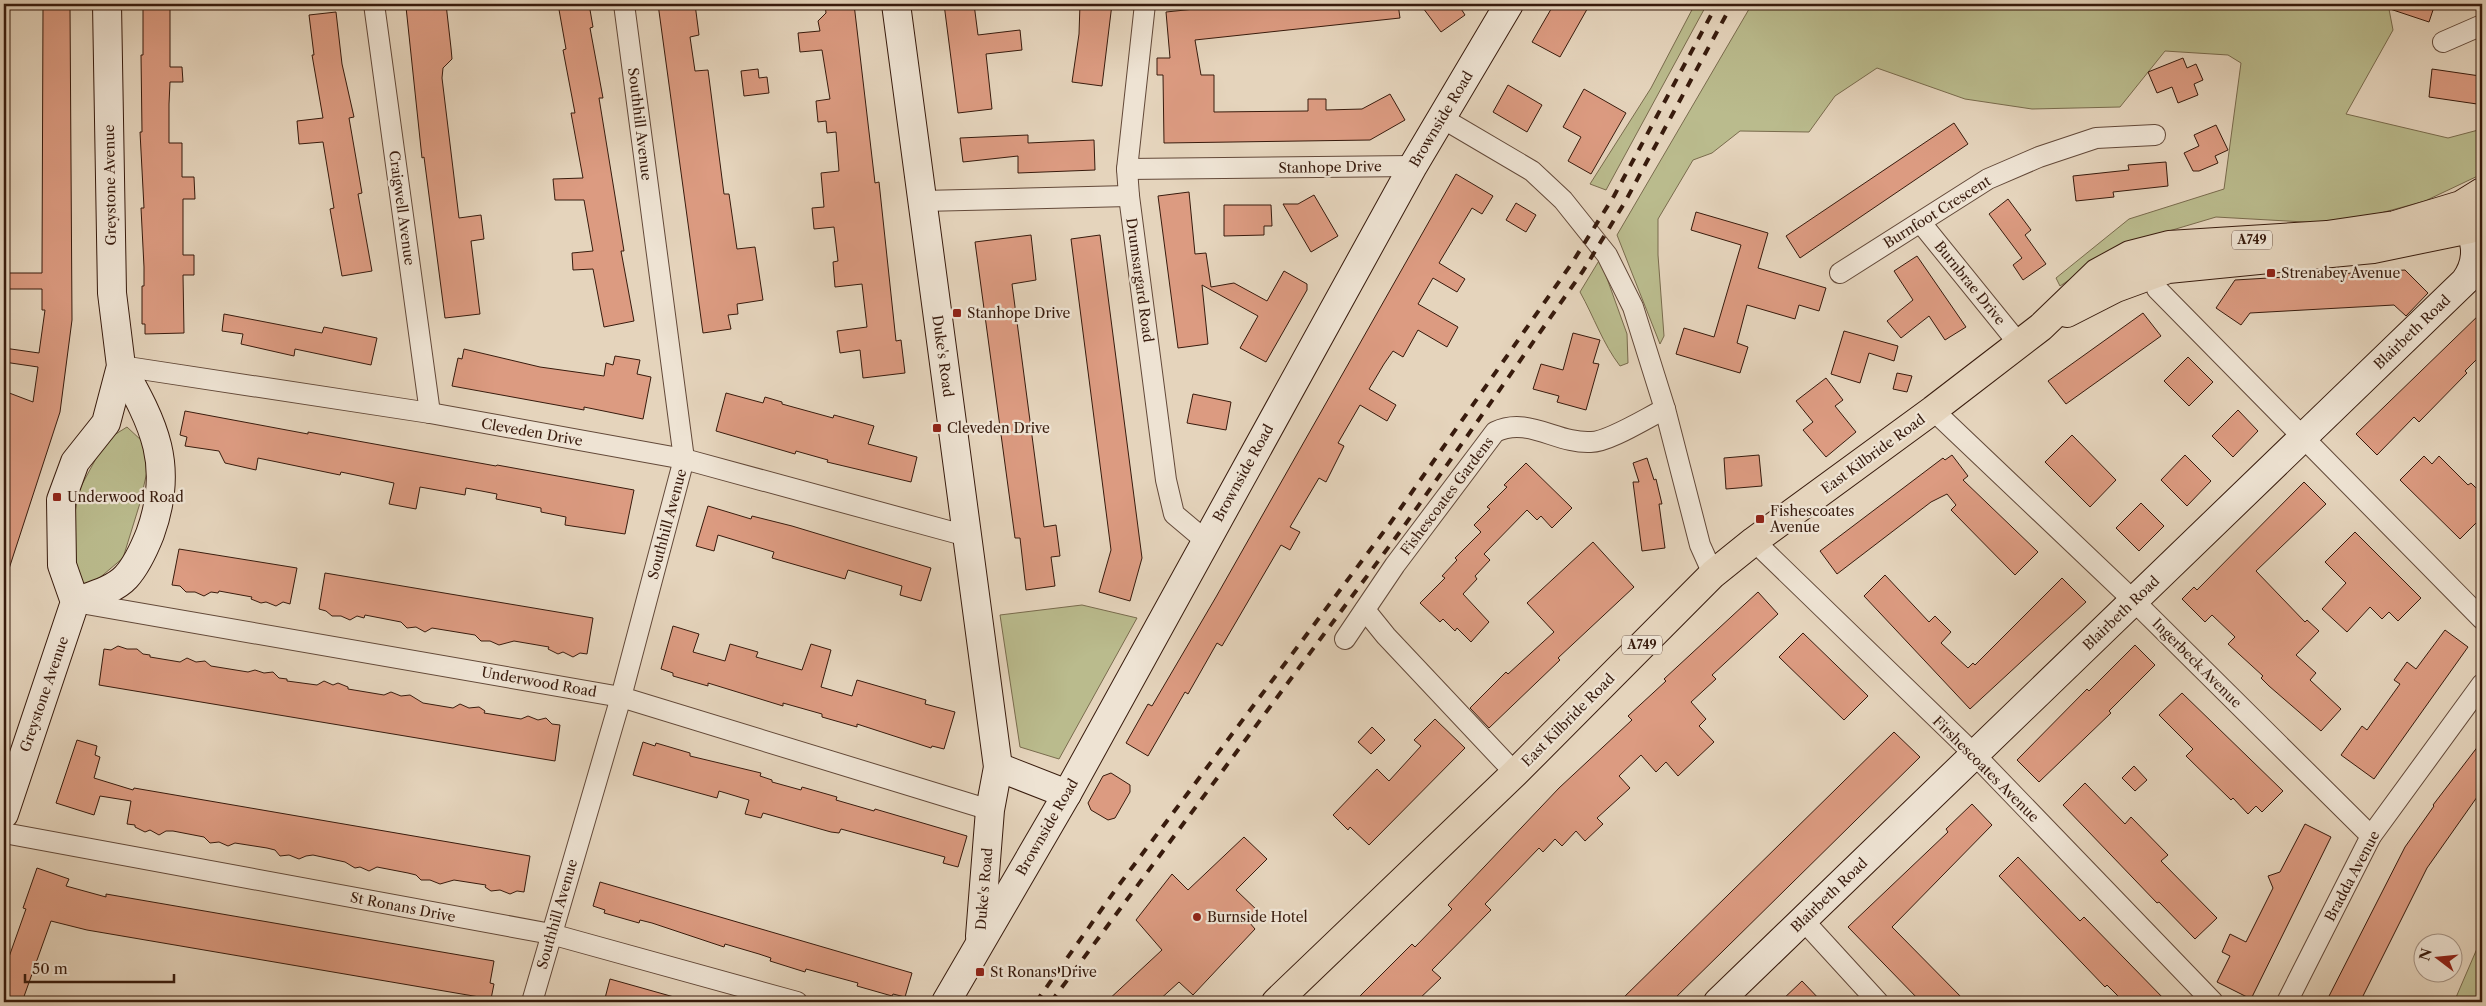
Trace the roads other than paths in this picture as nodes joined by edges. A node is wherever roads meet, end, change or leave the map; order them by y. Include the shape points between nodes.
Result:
1 (107, 4) edge
2 (374, 4) edge
3 (624, 4) edge
4 (896, 4) edge
5 (1145, 4) edge
6 (1509, 4) edge
7 (2482, 25) edge
8 (2443, 42) dead end
9 (1442, 118) junction
10 (2155, 135) dead end
11 (1413, 166) junction
12 (1127, 169) junction
13 (1129, 196) junction
14 (922, 201) junction
15 (2474, 212) edge
16 (1921, 223) junction
17 (1840, 273) dead end
18 (2474, 283) edge
19 (2157, 289) dead end
20 (2019, 344) junction
21 (120, 366) junction
22 (1665, 409) junction
23 (1933, 410) junction
24 (430, 413) junction
25 (2304, 437) junction
26 (684, 459) junction
27 (967, 536) junction
28 (1206, 541) junction
29 (1754, 541) junction
30 (1713, 574) junction
31 (2134, 601) junction
32 (75, 602) junction
33 (1364, 610) junction
34 (2482, 619) edge
35 (1345, 639) dead end
36 (2482, 684) edge
37 (621, 697) junction
38 (1974, 754) junction
39 (998, 767) junction
40 (1515, 773) junction
41 (1066, 794) junction
42 (990, 810) junction
43 (4, 814) edge
44 (4, 833) edge
45 (2371, 836) junction
46 (1803, 920) junction
47 (551, 934) junction
48 (979, 943) junction
49 (532, 1002) edge
50 (797, 1002) edge
51 (946, 1002) edge
52 (1276, 1002) edge
53 (1718, 1002) edge
54 (1878, 1002) edge
55 (2213, 1002) edge
56 (2287, 1002) edge

1 - 21 street, Greystone Avenue via 112,293
2 - 24 street, Craigwell Avenue
3 - 26 street, Southhill Avenue
4 - 14 street, Duke's Road
5 - 12 street, Drumsargard Road
6 - 9 street, Brownside Road
7 - 8 street
9 - 11 street, Brownside Road
9 - 22 street via 1532,172 1563,200 1607,255 1633,307
10 - 16 street, Burnfoot Crescent via 2096,138 2039,156 1988,179
11 - 12 street, Stanhope Drive
11 - 28 street, Brownside Road
12 - 13 street, Drumsargard Road
13 - 14 street
13 - 28 street, Drumsargard Road via 1166,480 1174,514
14 - 27 street, Duke's Road
15 - 18 street, Blairbeth Road
15 - 20 main road, East Kilbride Road / A749 via 2360,231 2169,245 2142,251 2097,273
16 - 17 street, Burnfoot Crescent
16 - 20 street, Burnbrae Drive
18 - 25 street, Blairbeth Road
19 - 25 street
20 - 23 main road, East Kilbride Road / A749
21 - 24 street, Cleveden Drive
21 - 32 street, Greystone Avenue via 106,424 75,462 61,500 62,565
21 - 32 street, Greystone Avenue via 140,400 162,462 157,515 143,552 126,578
22 - 30 street via 1700,545
22 - 33 street, Fishescoates Gardens via 1593,442 1575,442 1519,426 1507,426 1495,432
23 - 29 main road, East Kilbride Road / A749
23 - 31 street, Ingerbeck Avenue
24 - 26 street, Cleveden Drive
25 - 31 street, Blairbeth Road
25 - 34 street
26 - 27 street, Cleveden Drive
26 - 37 street, Southhill Avenue
27 - 39 street, Duke's Road
28 - 41 street, Brownside Road
29 - 30 main road, East Kilbride Road / A749
29 - 38 street, Firshescoates Avenue
30 - 40 main road, East Kilbride Road / A749
31 - 38 street, Blairbeth Road
31 - 45 street, Ingerbeck Avenue
32 - 37 street, Underwood Road
32 - 43 street, Greystone Avenue
33 - 35 street, Fishescoates Gardens
33 - 40 street
36 - 45 street, Bradda Avenue
37 - 42 street, Underwood Road
37 - 47 street, Southhill Avenue
38 - 46 street, Blairbeth Road
38 - 55 street, Firshescoates Avenue
39 - 41 street
39 - 42 street, Duke's Road
40 - 52 main road, East Kilbride Road / A749
41 - 48 street, Brownside Road
42 - 48 street, Duke's Road
44 - 47 street, St Ronans Drive
45 - 56 street, Bradda Avenue
46 - 53 street, Blairbeth Road
46 - 54 street
47 - 49 street, Southhill Avenue
47 - 50 street, St Ronans Drive
48 - 51 street, Duke's Road

